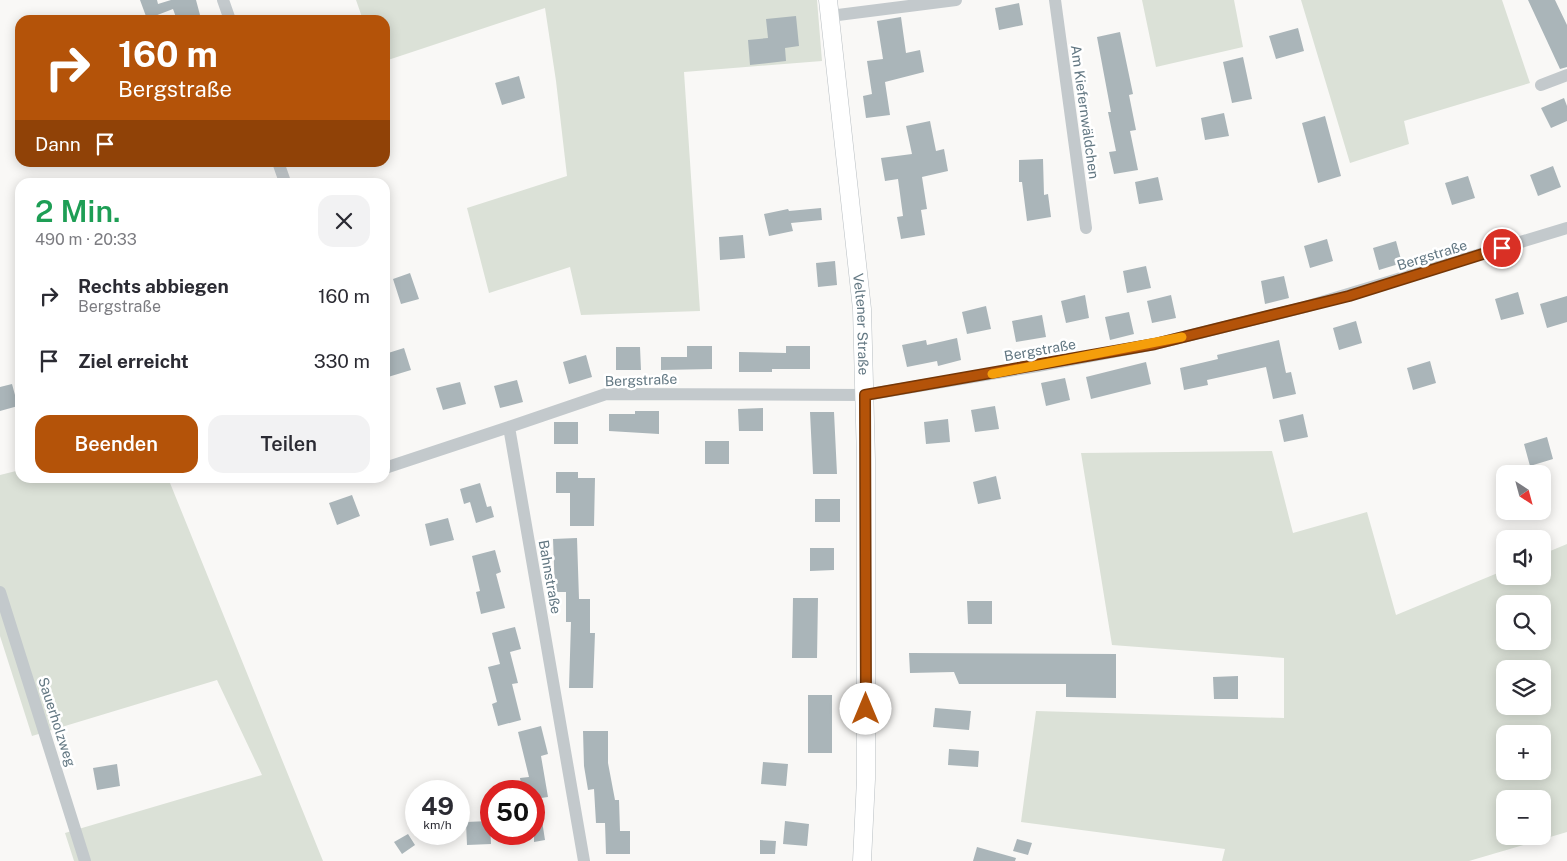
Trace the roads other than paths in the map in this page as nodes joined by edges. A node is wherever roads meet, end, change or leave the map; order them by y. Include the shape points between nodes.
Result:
1 (223, 0) edge
2 (956, 0) edge
3 (1055, 0) edge
4 (829, 8) edge
5 (228, 15) edge
6 (1567, 75) edge
7 (1541, 85) dead end
8 (1086, 228) dead end
9 (1567, 228) edge
10 (865, 395) junction
11 (509, 427) junction
12 (390, 466) edge
13 (0, 592) edge
14 (85, 861) edge
15 (584, 861) edge
16 (862, 861) edge

1 - 5 street
2 - 4 street
3 - 8 street, Am Kiefernwäldchen
4 - 10 main road, Veltener Straße via 862,299
6 - 7 street
9 - 10 street, Bergstraße via 1349,296 1155,344
10 - 11 street, Bergstraße via 606,394
10 - 16 main road, Veltener Straße via 866,786
11 - 12 street
11 - 15 street, Bahnstraße
13 - 14 street, Sauerholzweg

